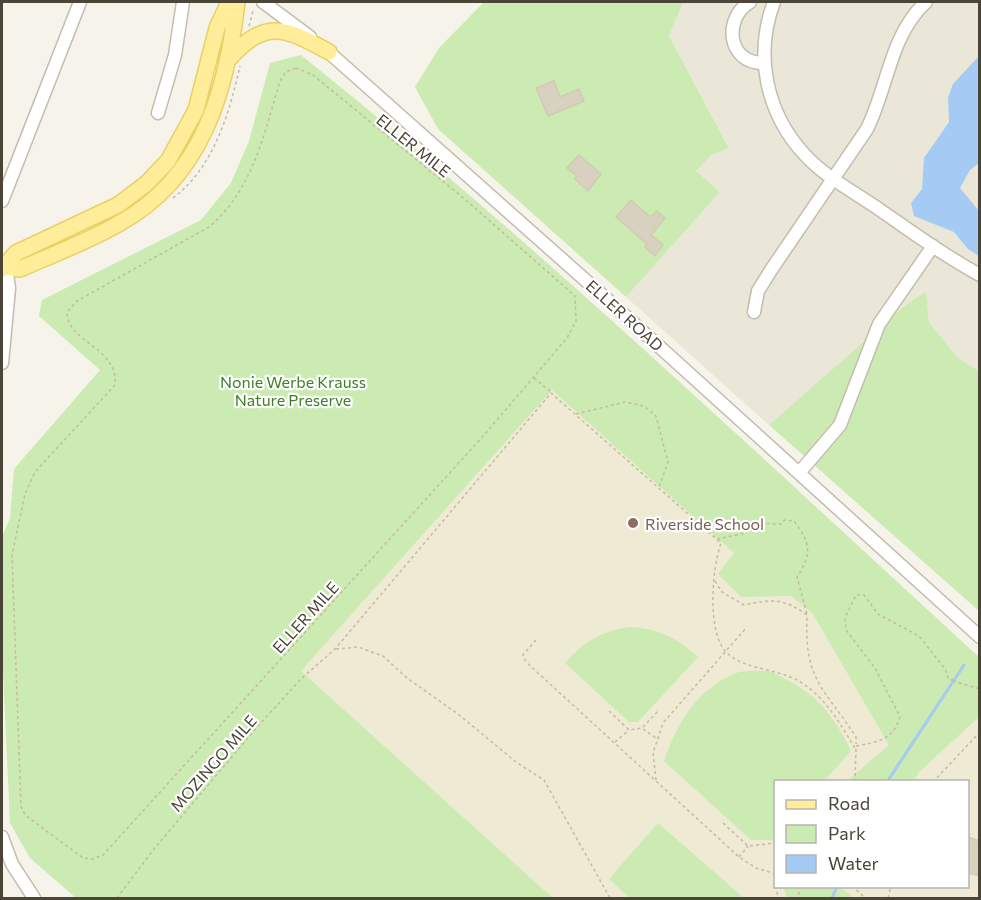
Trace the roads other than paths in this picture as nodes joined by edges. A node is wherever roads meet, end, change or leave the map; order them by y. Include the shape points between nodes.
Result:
1 (80, 2) edge
2 (183, 2) edge
3 (230, 2) edge
4 (237, 2) edge
5 (263, 2) edge
6 (750, 2) edge
7 (770, 2) edge
8 (926, 2) edge
9 (329, 52) junction
10 (227, 61) junction
11 (764, 63) junction
12 (158, 113) dead end
13 (834, 178) junction
14 (2, 201) edge
15 (933, 246) junction
16 (4, 268) edge
17 (980, 275) edge
18 (754, 312) dead end
19 (2, 363) edge
20 (799, 474) junction
21 (980, 637) edge
22 (2, 837) edge
23 (34, 898) edge

1 - 14 street
2 - 12 street via 175,55
3 - 16 main road via 217,28 196,110 168,162 118,205 16,253
4 - 10 main road
5 - 9 street, ELLER ROAD
6 - 11 street via 736,20 735,50 746,61
7 - 11 street
8 - 13 street via 898,40 876,111
9 - 10 main road via 296,34 271,31 246,41
9 - 20 street, ELLER ROAD
10 - 16 main road via 209,124 195,152 169,186 106,231 20,269
11 - 13 street via 772,102 790,136 806,156
13 - 15 street
13 - 18 street via 758,291
15 - 17 street
15 - 20 street via 872,338 840,425
16 - 19 street via 9,288
20 - 21 street, ELLER ROAD
22 - 23 street via 16,873

